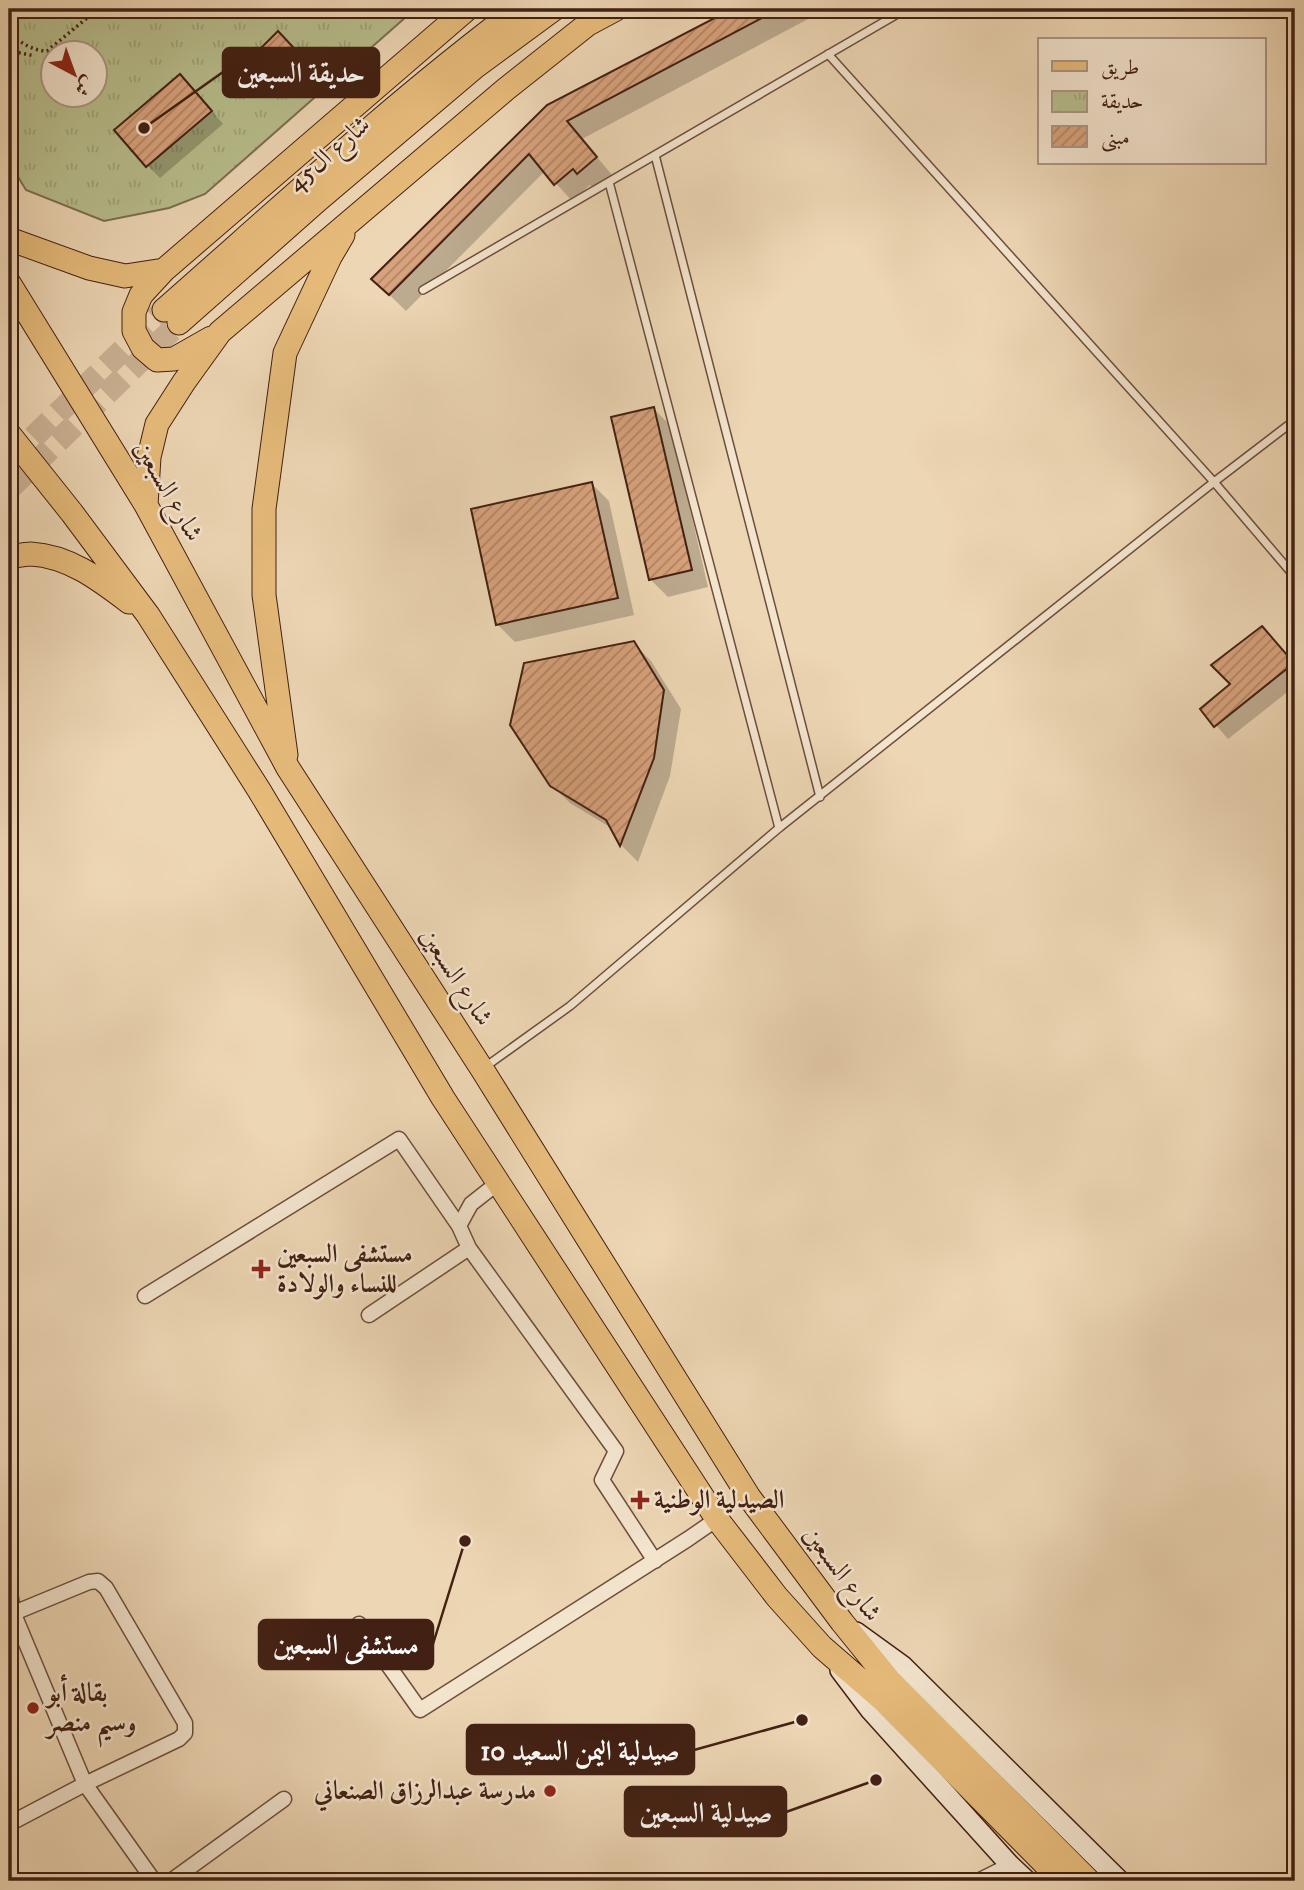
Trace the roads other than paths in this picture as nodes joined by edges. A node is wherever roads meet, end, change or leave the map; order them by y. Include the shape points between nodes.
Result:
1 (467, 9) edge
2 (518, 9) edge
3 (554, 9) edge
4 (616, 9) edge
5 (906, 9) edge
6 (828, 54) junction
7 (655, 155) junction
8 (609, 182) junction
9 (355, 216) junction
10 (9, 239) edge
11 (164, 270) junction
12 (9, 283) edge
13 (423, 290) dead end
14 (220, 332) junction
15 (1295, 420) edge
16 (9, 434) edge
17 (1214, 482) junction
18 (146, 505) junction
19 (9, 557) edge
20 (1295, 577) edge
21 (148, 615) junction
22 (288, 768) junction
23 (820, 797) junction
24 (779, 828) junction
25 (482, 1069) junction
26 (499, 1182) junction
27 (459, 1226) junction
28 (469, 1248) junction
29 (145, 1296) dead end
30 (369, 1315) dead end
31 (717, 1519) junction
32 (655, 1561) junction
33 (9, 1586) edge
34 (11, 1614) edge
35 (842, 1622) junction
36 (359, 1624) dead end
37 (822, 1647) junction
38 (886, 1690) junction
39 (85, 1784) junction
40 (284, 1799) dead end
41 (9, 1824) edge
42 (1010, 1865) junction
43 (154, 1881) edge
44 (171, 1881) edge
45 (978, 1881) edge
46 (1027, 1881) edge
47 (1062, 1881) edge
48 (1089, 1881) edge
49 (1120, 1881) edge

1 - 11 main road
2 - 3 main road, شارع ال45 via 345,150 171,317 475,67
4 - 9 main road via 588,24 506,89
5 - 6 lane
6 - 7 lane
6 - 17 lane
7 - 8 lane
7 - 23 lane
8 - 13 lane
8 - 24 lane
9 - 14 main road
9 - 22 main road via 330,257 285,353 264,509 264,594
10 - 11 main road via 125,276
11 - 14 main road via 141,295 134,313 134,331 143,348 158,360 174,359
12 - 18 main road, شارع السبعين
14 - 18 main road via 157,424
15 - 17 lane
16 - 21 main road
17 - 20 lane
17 - 23 lane
18 - 22 main road, شارع السبعين
19 - 21 main road via 29,554 60,559 95,577
21 - 26 main road
22 - 25 main road, شارع السبعين
23 - 24 lane
24 - 25 lane via 570,1006
25 - 35 main road, شارع السبعين via 749,1497
26 - 27 street via 471,1204
26 - 31 main road
27 - 28 street
27 - 29 street via 399,1139
28 - 30 street
28 - 32 street via 616,1451 603,1480
31 - 32 street
31 - 37 main road
32 - 36 street via 420,1710
33 - 34 street
34 - 39 street
34 - 39 street via 98,1581 185,1723 185,1733 179,1739
35 - 38 main road, شارع السبعين
35 - 49 main road via 904,1666
37 - 38 main road
37 - 42 main road via 871,1711
38 - 47 main road
38 - 48 main road
39 - 41 street
39 - 43 street
40 - 44 street
42 - 45 street
42 - 46 main road

